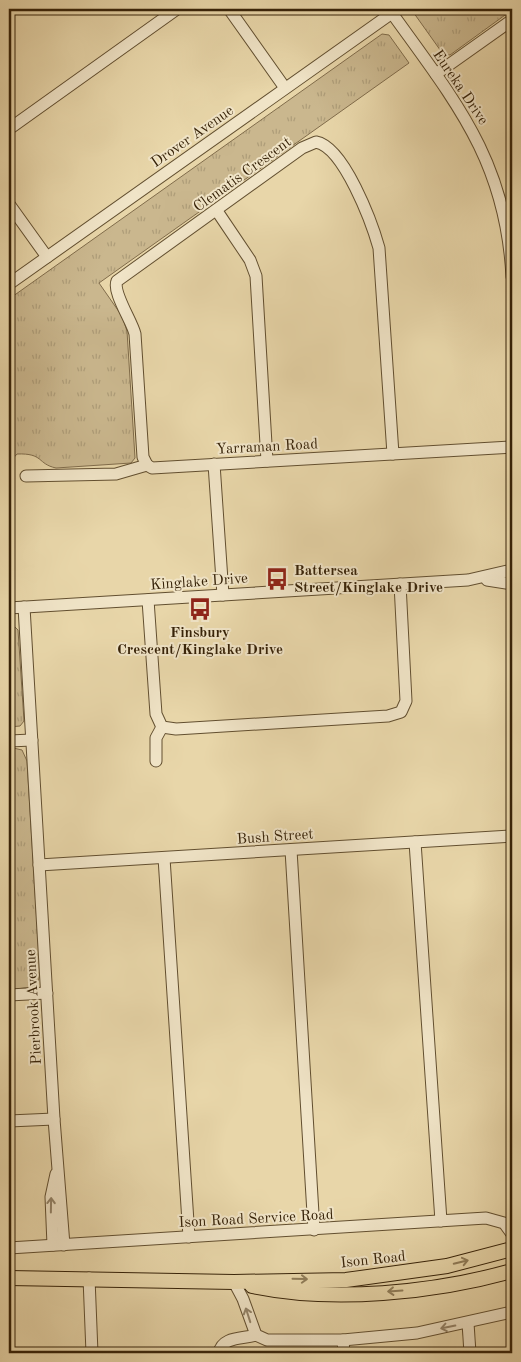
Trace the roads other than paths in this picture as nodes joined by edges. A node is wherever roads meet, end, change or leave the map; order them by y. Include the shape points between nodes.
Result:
1 (177, 9) edge
2 (229, 9) edge
3 (390, 11) edge
4 (512, 20) edge
5 (436, 74) junction
6 (286, 88) junction
7 (9, 129) edge
8 (9, 204) edge
9 (216, 211) junction
10 (47, 257) junction
11 (512, 277) edge
12 (9, 284) edge
13 (512, 447) edge
14 (393, 454) junction
15 (267, 461) junction
16 (214, 464) junction
17 (147, 465) junction
18 (26, 476) dead end
19 (512, 570) edge
20 (480, 579) junction
21 (400, 584) junction
22 (512, 584) edge
23 (223, 595) junction
24 (148, 600) junction
25 (24, 607) junction
26 (9, 608) edge
27 (162, 727) junction
28 (32, 740) junction
29 (9, 742) edge
30 (156, 761) dead end
31 (512, 836) edge
32 (415, 842) junction
33 (291, 850) junction
34 (164, 858) junction
35 (39, 865) junction
36 (47, 993) junction
37 (9, 995) edge
38 (54, 1118) junction
39 (9, 1121) edge
40 (508, 1220) edge
41 (441, 1221) junction
42 (314, 1230) junction
43 (512, 1234) edge
44 (190, 1237) junction
45 (59, 1245) junction
46 (9, 1248) edge
47 (512, 1249) edge
48 (512, 1271) edge
49 (9, 1278) edge
50 (89, 1278) junction
51 (234, 1282) junction
52 (512, 1312) edge
53 (468, 1323) junction
54 (256, 1335) junction
55 (343, 1340) junction
56 (92, 1353) edge
57 (219, 1353) edge
58 (344, 1353) edge
59 (470, 1353) edge

1 - 7 street
2 - 6 street
3 - 5 street, Eureka Drive
3 - 6 street, Drover Avenue
4 - 5 street
5 - 11 street, Eureka Drive via 463,114 487,161 505,218
6 - 10 street, Drover Avenue
8 - 10 street
9 - 14 street, Clematis Crescent via 310,144 321,143 333,154 361,197 379,248
9 - 15 street via 250,260 256,276
9 - 17 street, Clematis Crescent via 120,278 115,285 135,334 143,457
10 - 12 street, Drover Avenue
13 - 14 street, Yarraman Road
14 - 15 street, Yarraman Road
15 - 16 street, Yarraman Road
16 - 17 street, Yarraman Road via 152,468
16 - 23 street
17 - 18 street, Yarraman Road via 116,474
19 - 20 street, Kinglake Drive
20 - 21 street, Kinglake Drive
20 - 22 street, Kinglake Drive
21 - 23 street, Kinglake Drive
21 - 27 street via 407,696 404,709 398,714 186,729
23 - 24 street, Kinglake Drive
24 - 25 street, Kinglake Drive
24 - 27 street via 156,714
25 - 26 street, Kinglake Drive
25 - 28 street, Pierbrook Avenue
27 - 30 street via 155,744
28 - 29 street
28 - 35 street, Pierbrook Avenue
31 - 32 street, Bush Street
32 - 33 street, Bush Street
32 - 41 street
33 - 34 street, Bush Street
33 - 42 street
34 - 35 street, Bush Street
34 - 44 street
35 - 36 street, Pierbrook Avenue
36 - 37 street
36 - 38 street, Pierbrook Avenue
38 - 39 street
38 - 45 street, Pierbrook Avenue via 59,1166 51,1197
40 - 41 street, Ison Road Service Road
40 - 43 street, Ison Road Service Road
41 - 42 street, Ison Road Service Road
42 - 44 street, Ison Road Service Road
44 - 45 street, Ison Road Service Road
45 - 46 street, Ison Road Service Road
51 -> 47 main road, Ison Road via 346,1280 397,1274 446,1266
48 -> 51 main road, Ison Road via 453,1285 367,1293 274,1290
49 - 50 main road, Ison Road
50 - 51 main road, Ison Road
50 - 56 street
54 -> 51 street
52 - 53 street
53 -> 55 street via 417,1333
53 - 59 street
54 - 55 street via 266,1340
54 - 57 street via 228,1340
55 - 58 street

